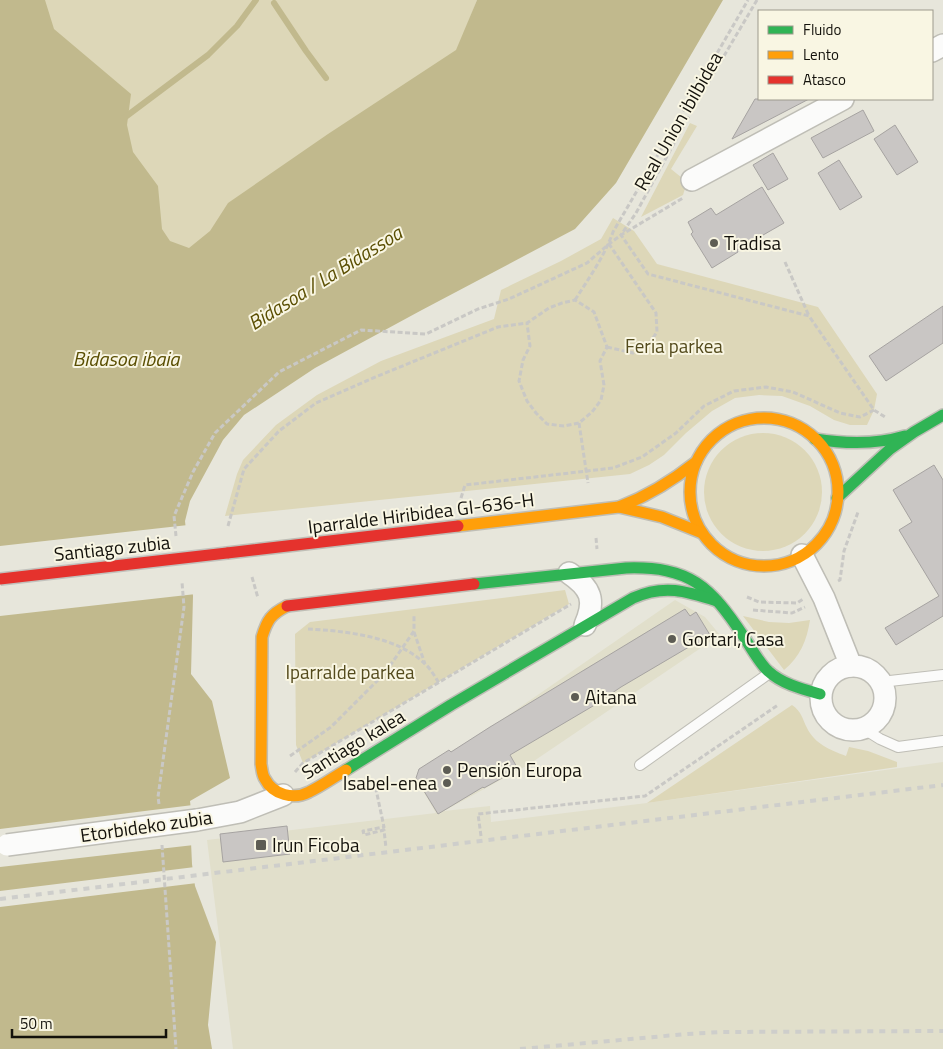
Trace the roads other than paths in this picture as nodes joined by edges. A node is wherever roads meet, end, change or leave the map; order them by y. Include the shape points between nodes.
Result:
1 (842, 100) edge
2 (692, 180) road end
3 (943, 415) edge
4 (910, 434) junction
5 (815, 439) junction
6 (696, 462) junction
7 (838, 498) junction
8 (619, 507) junction
9 (702, 533) junction
10 (227, 553) joint
11 (802, 555) junction
12 (569, 573) junction
13 (0, 579) edge
14 (717, 601) junction
15 (585, 626) junction
16 (851, 666) junction
17 (769, 673) junction
18 (943, 675) edge
19 (881, 682) junction
20 (820, 694) junction
21 (864, 729) junction
22 (943, 741) edge
23 (640, 765) dead end
24 (278, 792) junction
25 (4, 846) edge

1 - 2 street
3 - 4 main road, Iparralde Hiribidea GI-636-H
4 - 5 main road, Iparralde Hiribidea GI-636-H via 863,444
4 - 7 main road, Iparralde Hiribidea GI-636-H
5 - 6 main road, Iparralde Hiribidea GI-636-H via 785,421 750,419 717,434
5 - 7 main road, Iparralde Hiribidea GI-636-H via 833,466
6 - 8 main road, Iparralde Hiribidea GI-636-H via 660,489
6 - 9 main road, Iparralde Hiribidea GI-636-H via 690,498
7 - 11 main road, Iparralde Hiribidea GI-636-H via 827,531
8 - 9 main road, Iparralde Hiribidea GI-636-H via 662,517
8 - 10 main road, Iparralde Hiribidea GI-636-H
9 - 11 main road, Iparralde Hiribidea GI-636-H via 714,548 748,564 785,563
10 - 13 main road, Santiago zubia, bridge
11 - 16 street via 814,598
12 - 14 main road via 640,567 671,571 696,581
12 - 15 street via 585,586 591,601 591,612
12 - 24 main road via 289,605 276,611 268,620 262,637 260,764 264,779
14 - 15 main road, Santiago kalea via 690,592 648,592
14 - 17 main road
15 - 24 main road, Santiago kalea via 308,793 298,796
16 - 19 street via 868,670
16 - 20 street via 831,674
17 - 20 main road via 788,685
17 - 23 lane
18 - 19 lane
19 - 21 street via 885,704 881,715
20 - 21 street via 821,705 832,724 842,730
21 - 22 lane via 898,747
24 - 25 street, Etorbideko zubia, bridge via 240,812

